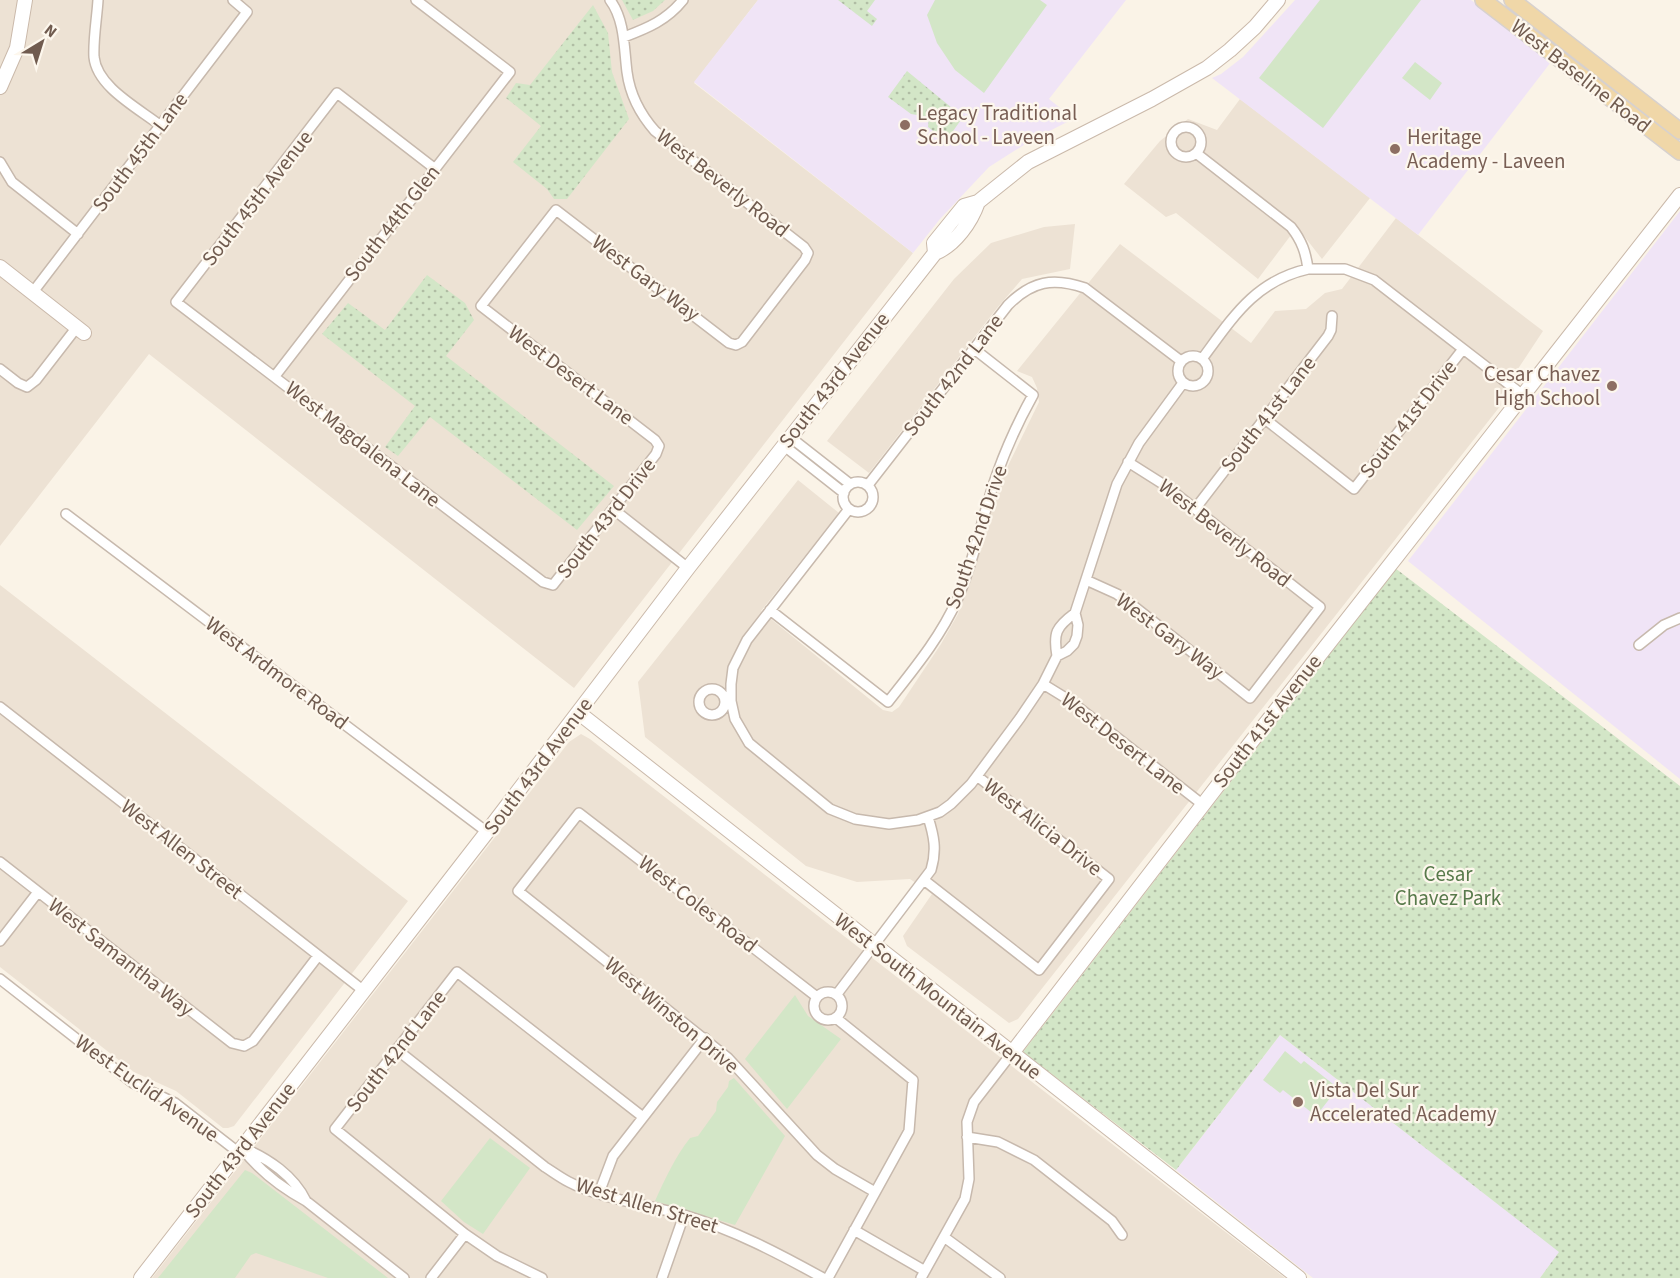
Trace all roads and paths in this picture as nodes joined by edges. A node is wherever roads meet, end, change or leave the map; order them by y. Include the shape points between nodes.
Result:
1 (25, 0) edge
2 (98, 0) edge
3 (233, 0) edge
4 (416, 0) edge
5 (610, 0) edge
6 (683, 0) edge
7 (1278, 0) edge
8 (1483, 0) edge
9 (1512, 0) edge
10 (624, 37) junction
11 (0, 87) edge
12 (161, 126) junction
13 (1680, 131) edge
14 (1680, 152) edge
15 (1196, 153) dead end
16 (0, 162) edge
17 (434, 168) junction
18 (1680, 195) edge
19 (556, 210) joint
20 (78, 234) junction
21 (0, 267) edge
22 (1308, 269) junction
23 (33, 292) junction
24 (177, 302) joint
25 (1332, 316) dead end
26 (81, 330) joint
27 (736, 345) joint
28 (973, 348) junction
29 (1463, 349) junction
30 (1202, 359) junction
31 (1181, 361) junction
32 (0, 369) edge
33 (275, 376) junction
34 (1183, 383) junction
35 (1524, 396) junction
36 (1265, 419) junction
37 (787, 441) junction
38 (659, 446) joint
39 (1128, 462) junction
40 (850, 484) junction
41 (868, 485) junction
42 (844, 493) junction
43 (613, 509) junction
44 (849, 509) junction
45 (1195, 509) junction
46 (66, 514) dead end
47 (688, 568) junction
48 (1086, 579) junction
49 (550, 585) joint
50 (770, 610) junction
51 (1075, 613) junction
52 (1680, 618) edge
53 (1639, 645) dead end
54 (1057, 656) junction
55 (1043, 684) junction
56 (1250, 698) joint
57 (0, 707) edge
58 (579, 713) junction
59 (977, 776) junction
60 (1202, 804) junction
61 (928, 817) junction
62 (487, 832) junction
63 (0, 862) edge
64 (924, 880) junction
65 (518, 891) joint
66 (38, 892) junction
67 (0, 941) edge
68 (874, 947) junction
69 (318, 956) junction
70 (0, 979) edge
71 (364, 991) junction
72 (837, 994) junction
73 (817, 997) junction
74 (836, 1018) junction
75 (705, 1038) junction
76 (396, 1049) junction
77 (1012, 1053) junction
78 (643, 1117) junction
79 (967, 1137) junction
80 (240, 1150) junction
81 (875, 1192) junction
82 (599, 1193) junction
83 (684, 1215) junction
84 (854, 1230) junction
85 (465, 1234) junction
86 (1122, 1235) dead end
87 (944, 1237) junction
88 (923, 1275) edge
89 (141, 1278) edge
90 (404, 1278) edge
91 (431, 1278) edge
92 (542, 1278) edge
93 (663, 1278) edge
94 (823, 1278) edge
95 (828, 1278) edge
96 (1000, 1278) edge
97 (1299, 1278) edge

1 - 11 street via 17,48
2 - 12 street via 94,56 98,73 109,87
3 - 12 street, South 45th Lane via 247,12
4 - 17 street, South 44th Glen via 510,72
5 - 10 street, West Beverly Road
6 - 10 street via 659,23
7 - 37 street, South 43rd Avenue via 1255,27 1206,68 1028,162 978,202 964,206 934,243 935,253
8 - 14 main road, West Baseline Road
9 - 13 main road, West Baseline Road
10 - 27 street, West Beverly Road via 632,93 649,124 808,253
12 - 20 street, South 45th Lane
15 - 22 street via 1291,227 1306,252
16 - 20 street via 12,182
17 - 24 street, South 45th Avenue via 338,93
17 - 33 street, South 44th Glen
18 - 35 street, South 41st Avenue
19 - 27 street, West Gary Way
19 - 38 street, West Desert Lane via 480,306
20 - 23 street, South 45th Lane
21 - 23 street
22 - 29 street via 1345,269 1374,280
22 - 30 street via 1282,277 1251,297
23 - 26 street
24 - 33 street, West Magdalena Lane
25 - 36 street, South 41st Lane via 1328,336
26 - 32 street via 27,387
28 - 31 street, South 42nd Lane via 1021,292 1051,281 1085,288
28 - 41 street, South 42nd Lane
28 - 50 street, South 42nd Drive via 1034,394 1016,426 997,475 957,599 932,643 888,702
29 - 35 street
29 - 36 street, South 41st Drive via 1354,489
30 - 31 street via 1189,356
30 - 34 street via 1208,368 1203,382 1193,386
31 - 34 street via 1177,370
33 - 49 street, West Magdalena Lane
34 - 39 street
35 - 60 street, South 41st Avenue
36 - 45 street, South 41st Lane
37 - 40 street
37 - 42 street
37 - 47 street, South 43rd Avenue
38 - 43 street, South 43rd Drive
39 - 45 street, West Beverly Road
39 - 48 street
40 - 41 street
40 - 42 street
41 - 44 street via 874,496 869,508 861,512
42 - 44 street
43 - 47 street
43 - 49 street, South 43rd Drive via 556,583
44 - 50 street
45 - 56 street, West Beverly Road via 1320,607
46 - 62 street, West Ardmore Road
47 - 58 street, South 43rd Avenue
48 - 51 street
48 - 56 street, West Gary Way via 1131,604
50 - 61 street via 733,668 728,701 749,743 830,809 855,819 889,824
51 - 54 street via 1055,634
51 - 54 street via 1078,625 1074,644
52 - 53 street
54 - 55 street
55 - 59 street
55 - 60 street, West Desert Lane
57 - 69 street, West Allen Street
58 - 62 street, South 43rd Avenue
58 - 68 street, West South Mountain Avenue
59 - 61 street via 960,796
59 - 64 street, West Alicia Drive via 1109,879 1039,970
60 - 77 street, South 41st Avenue
61 - 64 street via 935,849 931,870
62 - 71 street, South 43rd Avenue
63 - 66 street, West Samantha Way
64 - 68 street
65 - 73 street, West Coles Road via 579,813
65 - 75 street, West Winston Drive
66 - 67 street
66 - 69 street, West Samantha Way via 232,1043 244,1046 253,1041
68 - 72 street
68 - 77 street, West South Mountain Avenue
69 - 71 street, West Allen Street
70 - 80 street, West Euclid Avenue via 133,1083 175,1103
71 - 80 street, South 43rd Avenue
72 - 73 street via 824,992
72 - 74 street via 843,1006
73 - 74 street, West Coles Road via 814,1009 819,1016 827,1020
74 - 81 street, West Coles Road via 913,1080 909,1131
75 - 78 street
75 - 81 street, West Winston Drive via 818,1155
76 - 78 street, South 42nd Lane via 457,972
76 - 82 street, West Allen Street via 545,1167 569,1183
76 - 85 street, South 42nd Lane via 335,1129
77 - 79 street, South 41st Avenue via 974,1102
77 - 97 street, West South Mountain Avenue
78 - 82 street via 613,1156
79 - 86 street via 998,1142 1034,1160 1112,1221
79 - 87 street, South 41st Avenue via 969,1179 965,1199
80 - 89 street, South 43rd Avenue
80 - 90 street, West Euclid Avenue via 260,1155 299,1186 306,1201
81 - 84 street
82 - 83 street, West Allen Street
83 - 93 street
83 - 94 street, West Allen Street via 772,1249
84 - 88 street
84 - 95 street
85 - 91 street
85 - 92 street via 497,1256
87 - 88 street, South 41st Avenue
87 - 96 street

